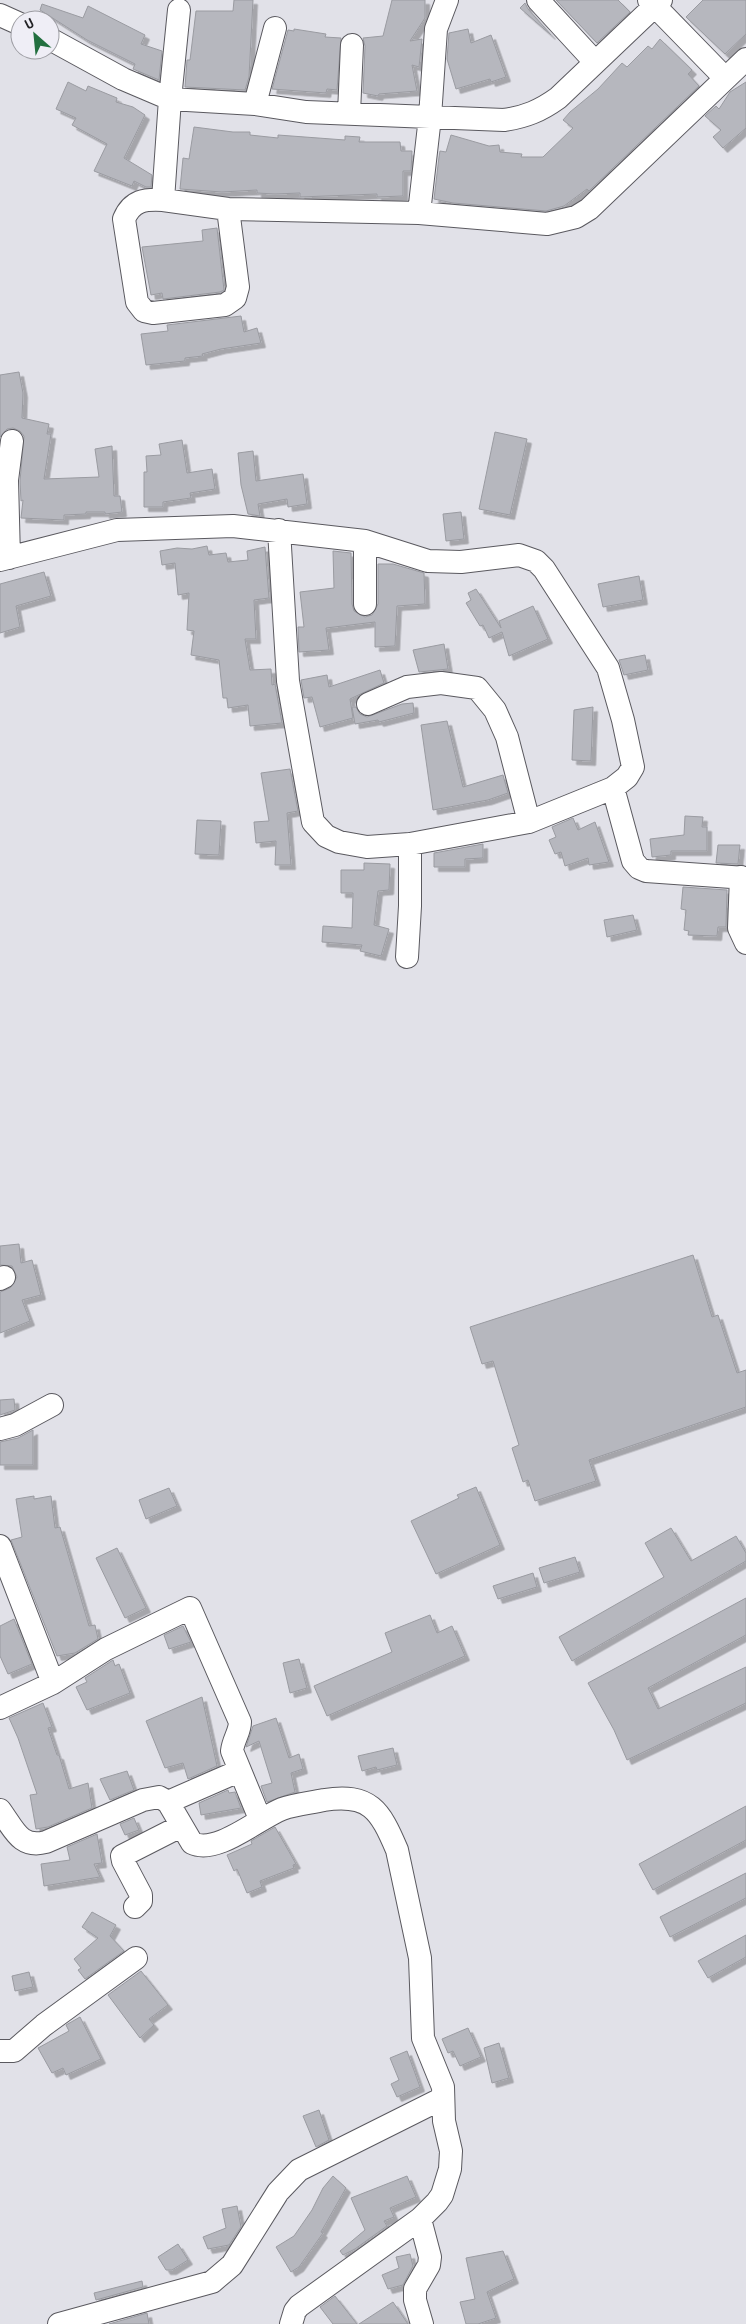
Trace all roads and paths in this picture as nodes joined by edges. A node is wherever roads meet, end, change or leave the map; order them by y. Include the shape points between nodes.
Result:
1 (447, 0) edge
2 (538, 0) edge
3 (655, 2) edge
4 (179, 10) dead end
5 (275, 28) dead end
6 (60, 44) edge
7 (352, 45) dead end
8 (746, 59) edge
9 (596, 62) junction
10 (725, 78) junction
11 (170, 99) junction
12 (256, 104) junction
13 (349, 113) junction
14 (430, 116) junction
15 (163, 200) junction
16 (228, 209) junction
17 (419, 213) junction
18 (12, 441) dead end
19 (279, 530) junction
20 (365, 541) junction
21 (4, 559) edge
22 (365, 604) dead end
23 (368, 704) dead end
24 (613, 788) junction
25 (529, 822) junction
26 (410, 844) junction
27 (743, 878) edge
28 (746, 942) edge
29 (407, 957) dead end
30 (52, 1405) dead end
31 (0, 1429) edge
32 (0, 1546) edge
33 (52, 1683) junction
34 (0, 1708) edge
35 (239, 1771) junction
36 (168, 1802) junction
37 (0, 1810) edge
38 (260, 1819) junction
39 (181, 1826) junction
40 (135, 1906) dead end
41 (136, 1958) dead end
42 (0, 2051) edge
43 (443, 2098) junction
44 (420, 2219) junction
45 (59, 2324) edge
46 (291, 2324) edge
47 (422, 2324) edge

1 - 14 street via 436,29
2 - 9 street
3 - 9 street
3 - 10 street
4 - 11 street
5 - 12 street
6 - 11 street via 123,79
7 - 13 street
8 - 10 street
9 - 14 street via 558,98 542,110 524,117 504,120
10 - 17 street via 589,209 576,217 547,224
11 - 12 street
11 - 15 street
12 - 13 street via 306,112
13 - 14 street
14 - 17 street
15 - 16 street
15 - 16 street via 137,202 124,219 137,302 144,311 153,314 225,305 235,298 238,288
16 - 17 street
18 - 21 street
19 - 20 street
19 - 21 street via 233,526 117,530
19 - 26 street via 288,681 313,822 326,836 339,842 367,847
20 - 22 street
20 - 24 street via 428,561 461,562 519,555 536,561 544,568 608,668 633,767
23 - 25 street via 407,688 441,684 477,688 494,710 507,737
24 - 25 street
24 - 27 street via 633,861 639,868
25 - 26 street
26 - 29 street
27 - 28 street via 739,928
30 - 31 street via 15,1425
32 - 33 street
33 - 34 street
33 - 35 street via 106,1649 190,1608 240,1722 232,1741
35 - 36 street
35 - 38 street
36 - 37 street via 151,1797 32,1845 23,1841
36 - 39 street
38 - 39 street via 220,1844 208,1847 192,1843
38 - 43 street via 284,1808 338,1798 362,1800 377,1812 397,1850 420,1958 423,2038 441,2076
39 - 40 street via 122,1856 141,1895
41 - 42 street via 14,2051
43 - 44 street via 451,2151 450,2169 437,2202
43 - 45 street via 299,2170 278,2192 232,2265 212,2282
44 - 46 street via 299,2306
44 - 47 street via 430,2257 416,2289 416,2307

